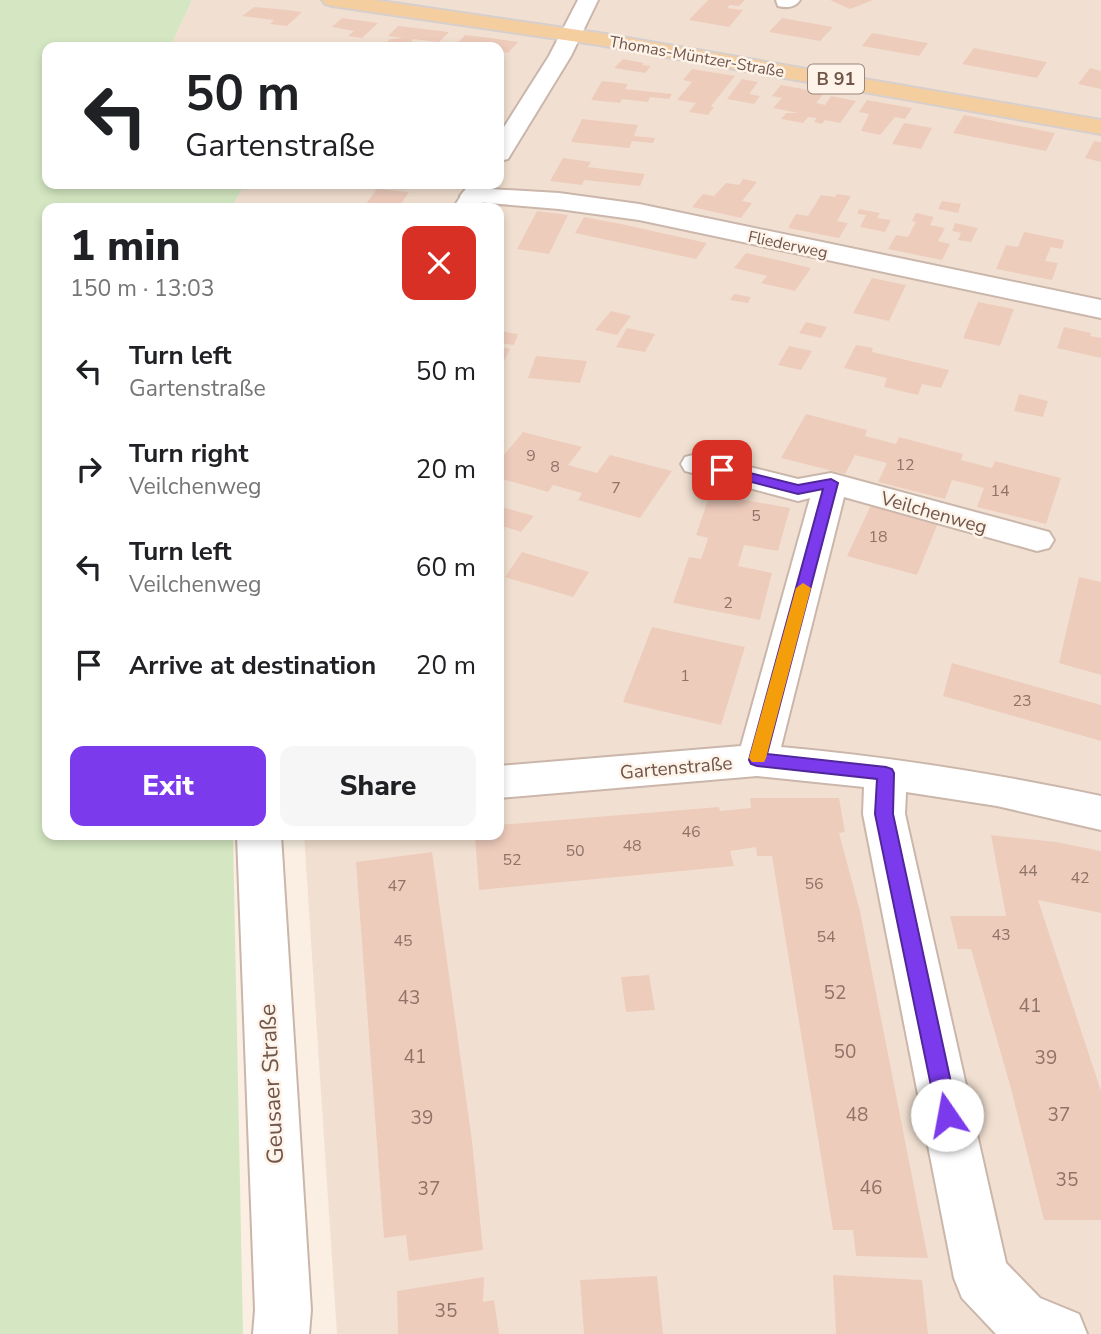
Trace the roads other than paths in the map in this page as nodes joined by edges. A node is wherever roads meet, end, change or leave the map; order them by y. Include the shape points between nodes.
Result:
1 (332, 0) edge
2 (456, 0) edge
3 (579, 18) edge
4 (1101, 107) edge
5 (1101, 127) edge
6 (504, 146) edge
7 (473, 196) edge
8 (1101, 309) edge
9 (697, 464) dead end
10 (831, 483) junction
11 (1037, 540) dead end
12 (757, 760) junction
13 (886, 773) junction
14 (504, 782) edge
15 (1101, 813) edge
16 (259, 840) edge
17 (281, 1334) edge
18 (1059, 1334) edge

1 - 3 main road, Thomas-Müntzer-Straße / B 91
2 - 3 main road, Thomas-Müntzer-Straße / B 91
3 - 4 main road, Thomas-Müntzer-Straße / B 91
3 - 5 main road, Thomas-Müntzer-Straße / B 91
3 - 6 street
7 - 8 street, Fliederweg via 639,212
9 - 10 street, Veilchenweg via 798,490
10 - 11 street, Veilchenweg
10 - 12 street
12 - 13 street, Gartenstraße
12 - 14 street, Gartenstraße
13 - 15 street, Gartenstraße via 997,790
13 - 18 street via 884,814 982,1278 1020,1318
16 - 17 street, Geusaer Straße

